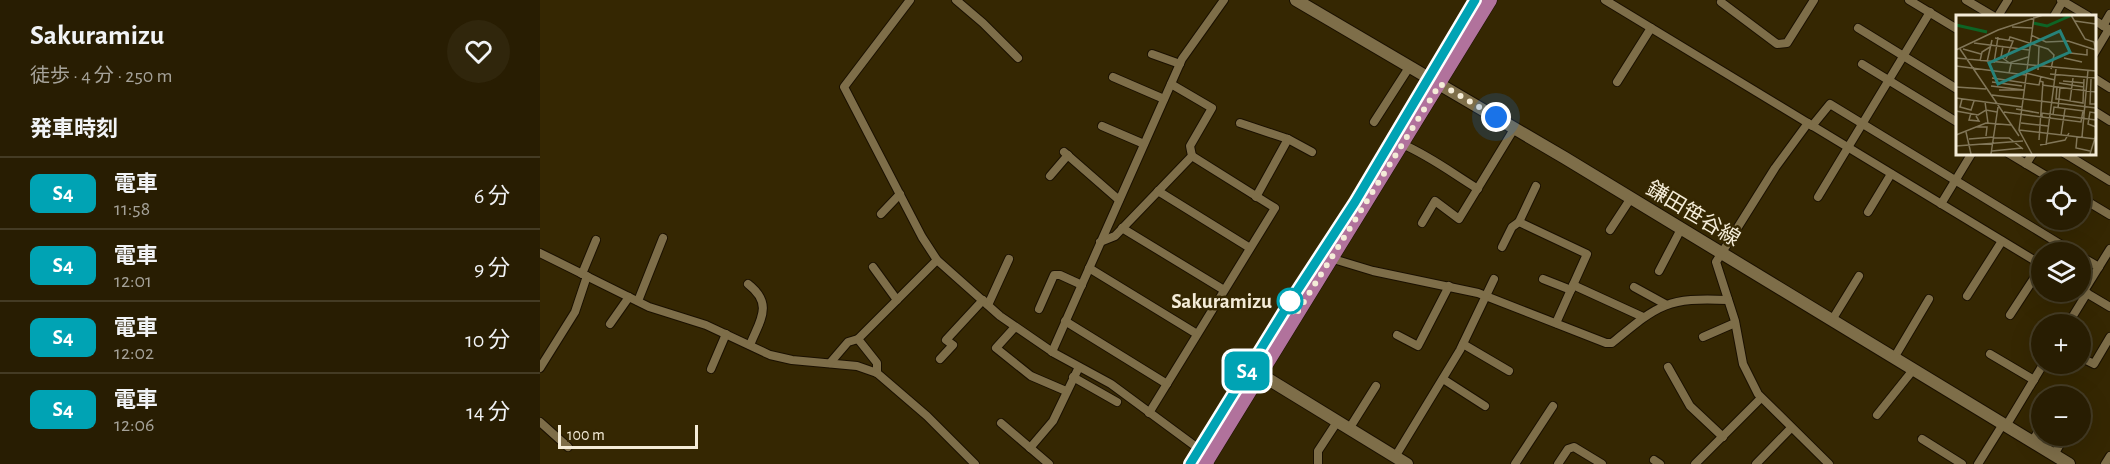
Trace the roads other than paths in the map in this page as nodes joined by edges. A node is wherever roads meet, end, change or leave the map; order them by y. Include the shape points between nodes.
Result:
1 (910, 0) edge
2 (956, 0) edge
3 (1224, 0) edge
4 (1296, 0) edge
5 (1490, 0) edge
6 (1814, 0) edge
7 (1910, 0) edge
8 (1966, 0) edge
9 (2008, 0) edge
10 (1608, 1) edge
11 (2062, 1) edge
12 (1721, 2) dead end
13 (1930, 12) junction
14 (2110, 14) edge
15 (1994, 15) edge
16 (1997, 15) edge
17 (2055, 15) edge
18 (2086, 15) edge
19 (1651, 28) junction
20 (1858, 28) dead end
21 (1956, 28) edge
22 (2107, 28) edge
23 (2095, 52) edge
24 (1152, 54) dead end
25 (1903, 56) junction
26 (1018, 58) dead end
27 (1180, 64) junction
28 (1862, 64) dead end
29 (1410, 66) junction
30 (1113, 77) dead end
31 (2095, 79) edge
32 (1888, 80) junction
33 (1617, 82) dead end
34 (1171, 84) junction
35 (1440, 84) junction
36 (1956, 88) edge
37 (2110, 88) edge
38 (1164, 99) junction
39 (2095, 112) edge
40 (1956, 121) edge
41 (2110, 121) edge
42 (1374, 122) dead end
43 (1240, 123) dead end
44 (1862, 123) junction
45 (1810, 124) junction
46 (1102, 126) dead end
47 (1514, 129) junction
48 (1288, 139) junction
49 (1144, 144) junction
50 (1402, 144) junction
51 (1847, 147) junction
52 (1312, 152) dead end
53 (1971, 154) edge
54 (2010, 154) edge
55 (2032, 154) edge
56 (2066, 154) edge
57 (1192, 156) junction
58 (2026, 164) junction
59 (2036, 170) edge
60 (1891, 174) junction
61 (1050, 176) dead end
62 (1956, 180) junction
63 (2110, 181) edge
64 (1536, 186) dead end
65 (1478, 189) junction
66 (1158, 191) junction
67 (900, 194) junction
68 (1256, 197) junction
69 (1818, 197) dead end
70 (1631, 198) junction
71 (1119, 201) junction
72 (2091, 203) edge
73 (1941, 204) junction
74 (1868, 212) dead end
75 (881, 214) dead end
76 (2110, 214) edge
77 (1519, 222) junction
78 (1422, 223) dead end
79 (1122, 228) junction
80 (1681, 229) junction
81 (1610, 230) dead end
82 (663, 238) dead end
83 (596, 240) dead end
84 (2002, 241) junction
85 (1100, 242) junction
86 (2057, 242) edge
87 (1502, 248) dead end
88 (1250, 249) junction
89 (2110, 249) edge
90 (540, 253) edge
91 (1720, 253) junction
92 (1330, 258) junction
93 (2031, 258) edge
94 (1009, 259) dead end
95 (937, 260) junction
96 (2091, 262) edge
97 (873, 267) dead end
98 (2099, 267) junction
99 (1089, 268) junction
100 (1659, 272) dead end
101 (585, 275) junction
102 (1859, 276) dead end
103 (1494, 279) dead end
104 (1543, 279) dead end
105 (2091, 280) edge
106 (2031, 282) edge
107 (748, 284) dead end
108 (1082, 285) junction
109 (1449, 286) junction
110 (1634, 287) dead end
111 (1572, 288) junction
112 (1224, 290) junction
113 (2091, 295) edge
114 (1486, 296) junction
115 (629, 297) junction
116 (1967, 297) dead end
117 (1929, 299) dead end
118 (897, 300) junction
119 (1728, 300) junction
120 (638, 301) junction
121 (985, 303) junction
122 (1665, 304) junction
123 (2110, 307) edge
124 (1039, 309) dead end
125 (2010, 315) dead end
126 (1643, 317) junction
127 (1832, 320) junction
128 (1065, 321) junction
129 (1736, 323) junction
130 (610, 324) dead end
131 (1556, 324) junction
132 (1016, 327) junction
133 (726, 334) junction
134 (1197, 334) junction
135 (1397, 335) dead end
136 (1703, 337) dead end
137 (2110, 337) edge
138 (858, 339) junction
139 (1463, 344) junction
140 (750, 345) junction
141 (1052, 352) junction
142 (1989, 354) dead end
143 (1894, 358) junction
144 (940, 359) dead end
145 (2091, 362) edge
146 (830, 363) junction
147 (1079, 367) junction
148 (1668, 367) dead end
149 (540, 368) edge
150 (711, 369) dead end
151 (1913, 370) junction
152 (1509, 371) dead end
153 (877, 373) junction
154 (1260, 374) junction
155 (2038, 374) edge
156 (1073, 378) junction
157 (1443, 379) junction
158 (2034, 380) junction
159 (1167, 384) junction
160 (1376, 386) dead end
161 (1066, 392) junction
162 (1761, 398) junction
163 (1117, 402) dead end
164 (1485, 406) dead end
165 (1553, 406) dead end
166 (1149, 413) junction
167 (1877, 415) dead end
168 (540, 422) edge
169 (1337, 422) junction
170 (1001, 423) dead end
171 (2004, 425) junction
172 (1791, 428) junction
173 (1349, 429) junction
174 (1723, 437) junction
175 (1922, 440) dead end
176 (2031, 441) edge
177 (2039, 446) edge
178 (2059, 446) edge
179 (568, 447) dead end
180 (1030, 448) junction
181 (2054, 455) junction
182 (2110, 456) edge
183 (1208, 462) edge
184 (1402, 462) edge
185 (1697, 463) edge
186 (975, 464) edge
187 (1048, 464) edge
188 (1318, 464) edge
189 (1515, 464) edge
190 (1558, 464) edge
191 (1602, 464) edge
192 (1756, 464) edge
193 (1829, 464) edge
194 (1962, 464) edge
195 (1978, 464) edge
196 (2069, 464) edge
197 (2105, 464) edge

1 - 67 street via 844,87
2 - 26 street via 984,22
3 - 27 street
4 - 29 street, 鎌田笹谷線
5 - 35 main road
6 - 12 street via 1788,43 1777,44
7 - 13 street
8 - 15 street
9 - 16 street
10 - 19 street
11 - 17 street
11 - 18 street
13 - 21 street
13 - 25 street
14 - 22 street
19 - 33 street
19 - 45 street
20 - 25 street
22 - 23 street
24 - 27 street
25 - 32 street
25 - 36 street
27 - 34 street
28 - 32 street
29 - 35 street, 鎌田笹谷線
29 - 42 street
30 - 38 street
31 - 37 street
32 - 40 street
32 - 44 street
34 - 38 street
34 - 57 street via 1212,108 1190,146
35 - 47 street, 鎌田笹谷線
35 - 50 main road
38 - 49 street
39 - 41 street
43 - 48 street
44 - 45 street via 1830,104
44 - 51 street
44 - 62 street
45 - 51 street
45 - 91 street
46 - 49 street
47 - 65 street
47 - 70 street, 鎌田笹谷線
48 - 52 street
48 - 68 street
49 - 71 street
50 - 65 street via 1427,154
50 - 92 main road
51 - 60 street
51 - 69 street
53 - 62 street
54 - 58 street
55 - 58 street
56 - 63 street
57 - 66 street
57 - 68 street
58 - 59 street
60 - 73 street
60 - 74 street
61 - 71 street via 1066,153
62 - 73 street
62 - 86 street
64 - 77 street
65 - 78 street via 1460,219 1435,201
66 - 79 street
66 - 88 street
67 - 75 street
67 - 95 street
68 - 88 street via 1275,208
70 - 80 street, 鎌田笹谷線
70 - 81 street
71 - 85 street
72 - 76 street
73 - 84 street
77 - 87 street via 1512,226
77 - 111 street via 1587,254
79 - 85 street
79 - 112 street
80 - 91 street, 鎌田笹谷線
80 - 100 street
82 - 120 street
83 - 101 street
84 - 93 street
84 - 116 street
85 - 99 street
88 - 112 street
89 - 98 street
90 - 101 street
91 - 119 street via 1716,262
91 - 127 street, 鎌田笹谷線
92 - 109 street
92 - 154 main road
94 - 121 street
95 - 118 street
95 - 121 street
96 - 98 street
97 - 118 street
98 - 105 street
99 - 108 street
99 - 134 street
101 - 115 street
101 - 149 street via 575,312
102 - 127 street
103 - 114 street
104 - 111 street
106 - 125 street
107 - 140 street via 760,294 764,308
108 - 124 street via 1054,275
108 - 128 street
109 - 114 street
109 - 135 street via 1418,346
110 - 122 street
111 - 126 street
111 - 131 street
112 - 134 street
113 - 123 street
114 - 131 street
114 - 139 street
115 - 120 street
115 - 130 street
117 - 143 street
118 - 138 street
119 - 122 street
119 - 129 street
120 - 133 street
121 - 132 street
121 - 144 street via 946,340 953,345
122 - 126 street
126 - 131 street via 1612,343
127 - 143 street, 鎌田笹谷線
128 - 141 street
128 - 159 street
129 - 136 street
129 - 162 street via 1743,364
132 - 141 street
132 - 161 street via 996,348 1031,376
133 - 140 street
133 - 150 street
134 - 159 street
137 - 145 street via 2094,364
138 - 146 street via 848,342
138 - 153 street via 877,363
139 - 152 street
139 - 157 street
140 - 146 street via 792,360
141 - 147 street
142 - 158 street
143 - 151 street, 鎌田笹谷線
146 - 153 street
147 - 156 street
147 - 166 street via 1111,384
148 - 174 street via 1690,406
151 - 167 street
151 - 171 street, 鎌田笹谷線
153 - 186 street
154 - 169 street
154 - 183 main road
155 - 158 street
156 - 161 street
156 - 163 street
157 - 164 street
157 - 184 street
158 - 171 street
159 - 166 street
160 - 173 street
161 - 180 street via 1053,421
162 - 172 street
162 - 174 street
165 - 189 street
166 - 183 street via 1199,449
168 - 179 street
169 - 173 street
169 - 188 street via 1318,451
170 - 180 street
171 - 176 street, 鎌田笹谷線
171 - 195 street
172 - 192 street
172 - 193 street
173 - 184 street
174 - 185 street
175 - 194 street
177 - 181 street, 鎌田笹谷線
178 - 181 street
180 - 187 street
181 - 196 street, 鎌田笹谷線
182 - 197 street
190 - 191 street via 1574,447

